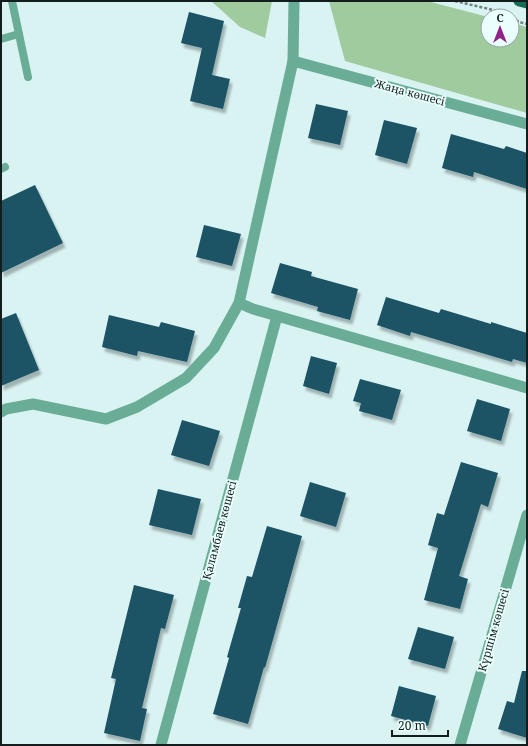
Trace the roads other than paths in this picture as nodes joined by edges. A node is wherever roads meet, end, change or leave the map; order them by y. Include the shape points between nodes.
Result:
1 (12, 1) edge
2 (294, 1) edge
3 (520, 1) edge
4 (527, 3) edge
5 (19, 34) junction
6 (1, 39) edge
7 (293, 61) junction
8 (28, 77) dead end
9 (527, 124) edge
10 (239, 303) junction
11 (277, 316) junction
12 (527, 388) edge
13 (1, 412) edge
14 (527, 516) edge
15 (161, 745) edge
16 (460, 745) edge

1 - 5 lane
2 - 7 street
3 - 4 main road
5 - 6 lane
5 - 8 lane
7 - 9 street, Жаңа көшесі
7 - 10 street
10 - 11 street
10 - 13 street via 214,348 186,378 137,406 106,419 33,404
11 - 12 street
11 - 15 street, Қаламбаев көшесі
14 - 16 street, Күршім көшесі

